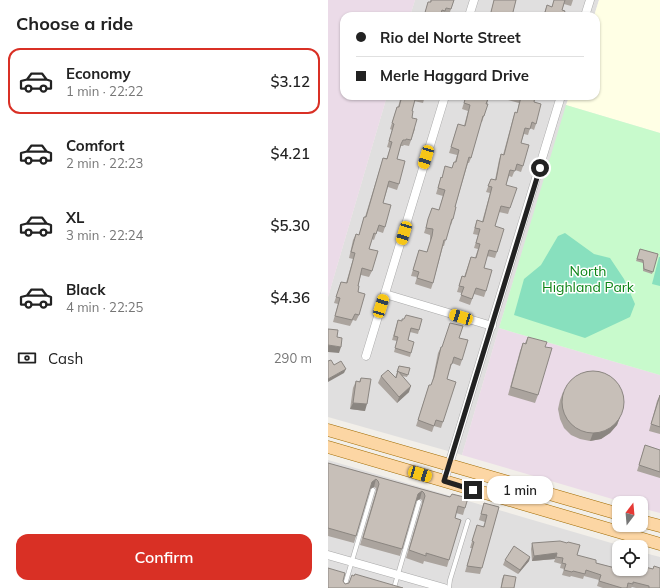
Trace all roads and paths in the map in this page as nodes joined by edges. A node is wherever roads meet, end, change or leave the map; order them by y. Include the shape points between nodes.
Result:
1 (474, 0) edge
2 (590, 0) edge
3 (470, 12) edge
4 (586, 12) edge
5 (444, 100) edge
6 (560, 100) edge
7 (385, 294) junction
8 (492, 326) junction
9 (366, 356) dead end
10 (328, 430) edge
11 (328, 447) edge
12 (449, 465) junction
13 (444, 481) junction
14 (373, 490) edge
15 (419, 502) edge
16 (612, 512) edge
17 (468, 521) dead end
18 (648, 523) edge
19 (660, 526) edge
20 (660, 544) edge
21 (328, 555) edge
22 (352, 562) junction
23 (398, 575) junction
24 (344, 588) edge
25 (394, 588) edge
26 (444, 588) edge
27 (449, 588) edge

1 - 3 street
2 - 4 street
5 - 7 street
6 - 8 street
7 - 8 street
7 - 9 street
8 - 12 street
10 - 12 main road
11 - 13 main road
12 - 13 street
12 - 16 main road
13 - 20 main road
14 - 22 lane
15 - 23 lane
17 - 27 lane
18 - 19 main road
21 - 22 street
22 - 23 street
22 - 24 lane
23 - 25 lane
23 - 26 street

